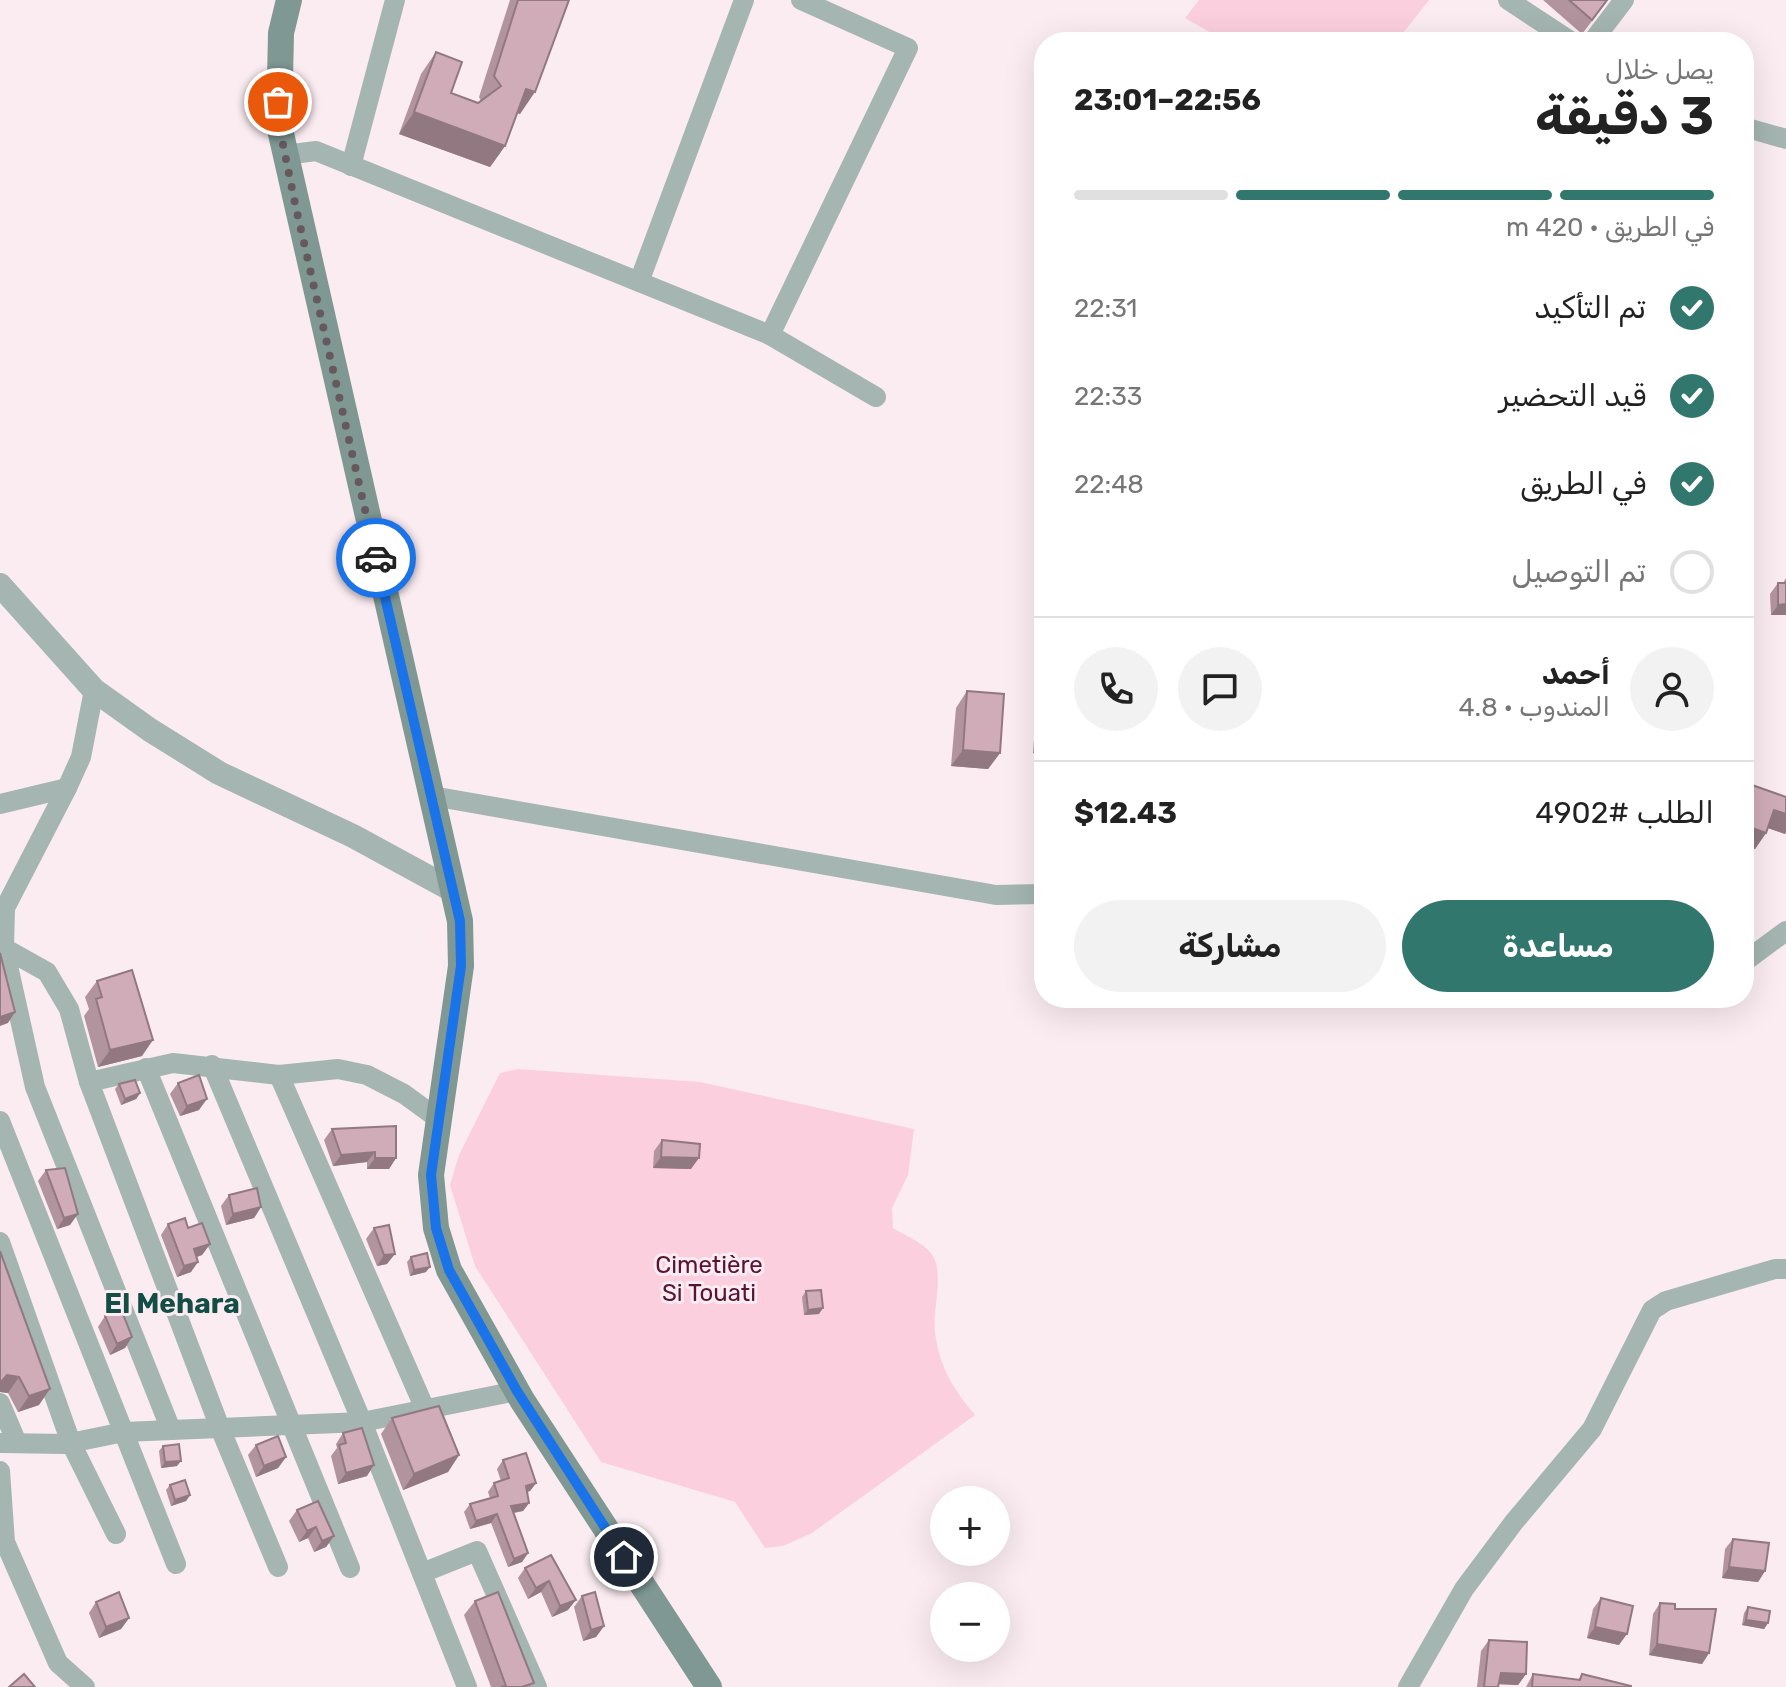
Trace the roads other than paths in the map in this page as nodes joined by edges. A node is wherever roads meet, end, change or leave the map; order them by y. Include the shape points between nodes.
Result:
1 (289, 0) edge
2 (395, 0) edge
3 (744, 0) edge
4 (801, 0) edge
5 (1624, 0) edge
6 (1512, 1) edge
7 (1557, 32) edge
8 (1600, 32) edge
9 (1754, 130) edge
10 (1786, 139) edge
11 (285, 155) junction
12 (351, 166) junction
13 (639, 282) junction
14 (770, 335) junction
15 (876, 397) dead end
16 (0, 585) edge
17 (94, 690) junction
18 (67, 788) junction
19 (432, 796) junction
20 (0, 804) edge
21 (454, 891) junction
22 (1034, 894) edge
23 (2, 911) edge
24 (1786, 931) edge
25 (2, 949) edge
26 (1754, 955) edge
27 (212, 1065) junction
28 (146, 1068) junction
29 (279, 1075) junction
30 (89, 1082) junction
31 (437, 1118) junction
32 (0, 1121) edge
33 (0, 1242) edge
34 (1786, 1269) edge
35 (517, 1391) junction
36 (0, 1403) edge
37 (425, 1409) junction
38 (362, 1422) junction
39 (291, 1425) junction
40 (220, 1428) junction
41 (171, 1430) junction
42 (124, 1432) junction
43 (8, 1443) edge
44 (71, 1443) junction
45 (0, 1471) edge
46 (116, 1534) dead end
47 (2, 1544) edge
48 (176, 1564) dead end
49 (278, 1567) dead end
50 (350, 1568) dead end
51 (422, 1573) junction
52 (85, 1687) edge
53 (467, 1687) edge
54 (537, 1687) edge
55 (709, 1687) edge
56 (1408, 1687) edge

1 - 11 main road via 278,78
2 - 12 street
3 - 13 street
4 - 14 street via 908,48
5 - 8 street
6 - 7 street
9 - 10 street
11 - 12 street via 316,151
11 - 19 main road
12 - 13 street
13 - 14 street
14 - 15 street
16 - 17 street
17 - 18 street via 81,757
17 - 21 street via 219,773
18 - 20 street
18 - 23 street
19 - 21 main road
19 - 22 street via 996,895
21 - 31 main road via 461,966
23 - 25 street
24 - 26 street
25 - 30 street via 47,972 61,991
25 - 41 street via 35,1087
27 - 28 street
27 - 29 street
27 - 38 street
28 - 30 street
28 - 39 street
29 - 31 street via 338,1069 367,1075
29 - 37 street
30 - 40 street
31 - 35 main road via 431,1175 436,1228 449,1270
32 - 42 street
33 - 44 street
34 - 56 street via 1666,1301 1652,1310 1592,1429 1464,1589
35 - 37 street
35 - 55 main road
36 - 43 street
37 - 38 street
38 - 39 street
38 - 51 street
39 - 40 street
39 - 50 street
40 - 41 street
40 - 49 street
41 - 42 street
42 - 44 street
42 - 48 street
43 - 44 street
44 - 46 street
45 - 47 street
47 - 52 street via 58,1663
51 - 53 street
51 - 54 street via 477,1551

